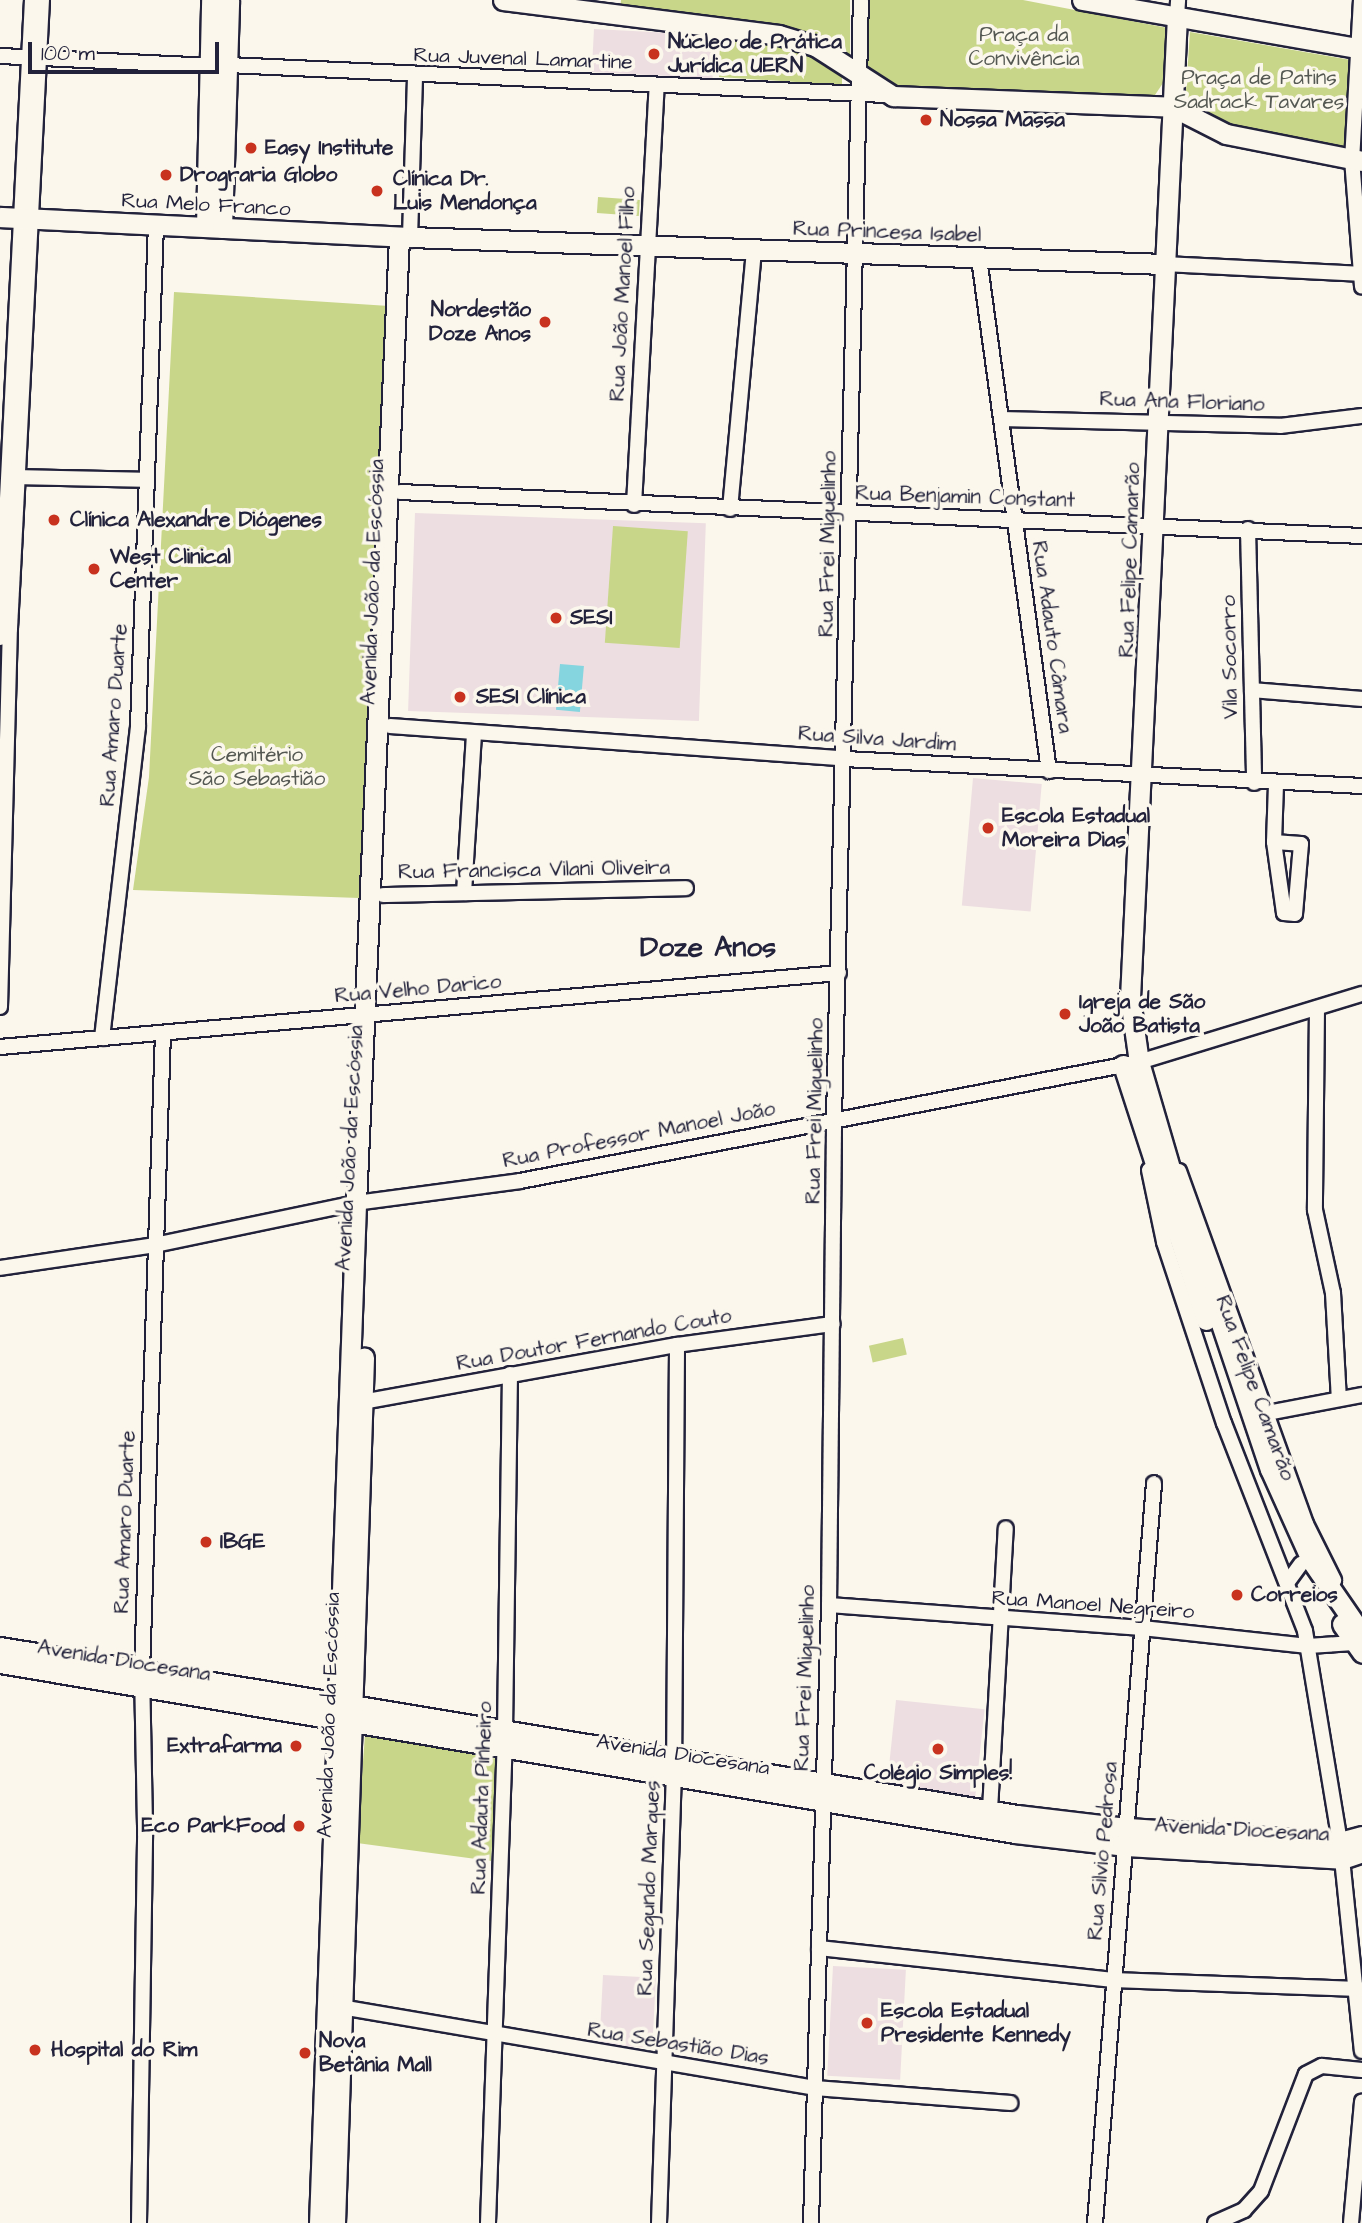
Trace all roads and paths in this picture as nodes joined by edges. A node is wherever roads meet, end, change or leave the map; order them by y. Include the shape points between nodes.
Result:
1 (32, 0) edge
2 (42, 0) edge
3 (211, 0) edge
4 (229, 0) edge
5 (503, 0) edge
6 (860, 0) edge
7 (1083, 0) edge
8 (1361, 0) edge
9 (610, 8) edge
10 (1177, 8) edge
11 (1360, 49) edge
12 (0, 56) edge
13 (34, 58) junction
14 (218, 65) junction
15 (415, 76) junction
16 (858, 85) junction
17 (657, 86) junction
18 (1173, 107) junction
19 (1357, 160) edge
20 (0, 217) edge
21 (26, 218) junction
22 (156, 224) junction
23 (214, 228) junction
24 (405, 237) junction
25 (646, 245) junction
26 (754, 248) junction
27 (854, 253) junction
28 (979, 258) junction
29 (1166, 264) junction
30 (1361, 278) edge
31 (1362, 416) edge
32 (1001, 419) junction
33 (1159, 420) junction
34 (9, 477) edge
35 (147, 480) junction
36 (400, 492) junction
37 (634, 505) junction
38 (730, 509) junction
39 (849, 514) junction
40 (1014, 519) junction
41 (1154, 525) junction
42 (1248, 529) junction
43 (1362, 536) edge
44 (0, 651) edge
45 (1252, 690) junction
46 (1362, 699) edge
47 (390, 726) junction
48 (474, 734) junction
49 (845, 759) junction
50 (1049, 771) junction
51 (1144, 776) junction
52 (1254, 783) junction
53 (1276, 784) junction
54 (1362, 786) edge
55 (1274, 842) junction
56 (686, 888) dead end
57 (464, 893) junction
58 (383, 895) junction
59 (839, 973) junction
60 (1362, 994) edge
61 (0, 1007) edge
62 (1317, 1008) junction
63 (372, 1014) junction
64 (163, 1033) junction
65 (102, 1038) junction
66 (0, 1047) edge
67 (1131, 1063) junction
68 (834, 1118) junction
69 (1148, 1120) junction
70 (363, 1203) junction
71 (155, 1245) junction
72 (0, 1268) edge
73 (833, 1324) junction
74 (677, 1345) junction
75 (510, 1374) junction
76 (1362, 1395) edge
77 (1339, 1399) junction
78 (362, 1402) junction
79 (1267, 1413) junction
80 (1154, 1483) dead end
81 (1006, 1528) dead end
82 (1290, 1532) junction
83 (1301, 1564) junction
84 (1287, 1583) junction
85 (829, 1605) junction
86 (1001, 1620) junction
87 (1142, 1628) junction
88 (1359, 1636) edge
89 (1308, 1646) junction
90 (0, 1647) edge
91 (0, 1663) edge
92 (143, 1680) junction
93 (345, 1713) junction
94 (505, 1739) junction
95 (674, 1768) junction
96 (823, 1791) junction
97 (990, 1810) junction
98 (1016, 1824) junction
99 (1362, 1836) edge
100 (1127, 1837) junction
101 (1341, 1851) junction
102 (1362, 1852) edge
103 (819, 1948) junction
104 (1114, 1980) junction
105 (1359, 1989) junction
106 (341, 2007) junction
107 (496, 2036) junction
108 (1362, 2051) edge
109 (663, 2063) junction
110 (1362, 2070) edge
111 (815, 2088) junction
112 (1362, 2101) edge
113 (1010, 2103) dead end
114 (139, 2223) edge
115 (319, 2223) edge
116 (334, 2223) edge
117 (488, 2223) edge
118 (659, 2223) edge
119 (811, 2223) edge
120 (1095, 2223) edge
121 (1215, 2223) edge
122 (1351, 2223) edge

1 - 13 street
2 - 13 street
3 - 14 main road
4 - 14 main road
5 - 9 main road
6 - 16 street, Rua Frei Miguelinho
7 - 10 main road
8 - 11 street
9 - 16 main road via 768,32 815,46
10 - 11 main road
10 - 18 main road, Rua Felipe Camarão
11 - 19 street
12 - 13 street, Rua Juvenal Lamartine
13 - 14 street, Rua Juvenal Lamartine
13 - 21 street
14 - 15 street, Rua Juvenal Lamartine
14 - 23 main road
15 - 17 street, Rua Juvenal Lamartine
15 - 24 street, Avenida João da Escóssia
16 - 17 street, Rua Juvenal Lamartine
16 - 18 main road via 886,95
16 - 27 street, Rua Frei Miguelinho
17 - 25 street, Rua João Manoel Filho
18 - 19 main road via 1226,134
18 - 29 main road, Rua Felipe Camarão
19 - 30 street
20 - 21 main road, Rua Melo Franco
21 - 22 main road, Rua Melo Franco
21 - 34 street
22 - 23 main road, Rua Melo Franco
22 - 35 street, Rua Amaro Duarte
23 - 24 main road, Rua Melo Franco
24 - 25 main road, Rua Princesa Isabel
24 - 36 main road, Avenida João da Escóssia
24 - 63 main road, Avenida João da Escóssia
25 - 26 main road, Rua Princesa Isabel
25 - 37 street, Rua João Manoel Filho
26 - 27 main road, Rua Princesa Isabel
26 - 38 street
27 - 28 main road, Rua Princesa Isabel
27 - 39 street, Rua Frei Miguelinho
28 - 29 main road, Rua Princesa Isabel
28 - 32 street, Rua Adauto Câmara
29 - 30 street, Rua Princesa Isabel
29 - 33 main road, Rua Felipe Camarão
31 - 33 street, Rua Ana Floriano via 1280,426
32 - 33 street, Rua Ana Floriano
32 - 40 street, Rua Adauto Câmara
33 - 41 main road, Rua Felipe Camarão
34 - 35 street
34 - 44 street
34 - 61 street
35 - 65 street, Rua Amaro Duarte via 138,727
36 - 37 street, Rua Benjamin Constant
36 - 47 main road, Avenida João da Escóssia
37 - 38 street, Rua Benjamin Constant
38 - 39 street, Rua Benjamin Constant
39 - 40 street, Rua Benjamin Constant
39 - 49 street, Rua Frei Miguelinho
40 - 41 street, Rua Benjamin Constant
40 - 50 street, Rua Adauto Câmara
41 - 42 street, Rua Benjamin Constant
41 - 51 main road, Rua Felipe Camarão
42 - 43 street, Rua Benjamin Constant
42 - 45 street, Vila Socorro
45 - 46 street
45 - 52 street, Vila Socorro
47 - 48 street, Rua Silva Jardim
47 - 58 main road, Avenida João da Escóssia
48 - 49 street, Rua Silva Jardim
48 - 57 street
49 - 50 street, Rua Silva Jardim
49 - 59 street, Rua Frei Miguelinho
50 - 51 street, Rua Silva Jardim
51 - 52 street, Rua Silva Jardim
51 - 67 main road, Rua Felipe Camarão via 1130,999
52 - 53 street, Rua Silva Jardim
53 - 54 street, Rua Silva Jardim
53 - 55 street
55 - 55 street via 1301,844 1295,914 1284,913
56 - 57 street, Rua Francisca Vilani Oliveira
57 - 58 street, Rua Francisca Vilani Oliveira
58 - 63 main road, Avenida João da Escóssia
59 - 63 street, Rua Velho Darico
59 - 68 street, Rua Frei Miguelinho
60 - 62 street, Rua Professor Manoel João
62 - 67 street, Rua Professor Manoel João
62 - 77 street via 1315,1210 1333,1293
63 - 64 street, Rua Velho Darico
63 - 70 main road, Avenida João da Escóssia
64 - 65 street, Rua Velho Darico
64 - 71 street, Rua Amaro Duarte
65 - 66 street, Rua Velho Darico
67 - 68 street, Rua Professor Manoel João
67 - 69 main road, Rua Felipe Camarão
68 - 70 street, Rua Professor Manoel João via 520,1181
68 - 73 street, Rua Frei Miguelinho
69 - 79 street, Rua Felipe Camarão
69 - 82 main road, Rua Felipe Camarão via 1172,1202
69 - 84 street, Rua Felipe Camarão via 1164,1242 1224,1423
70 - 71 street, Rua Professor Manoel João
70 - 78 main road, Avenida João da Escóssia
70 - 93 main road, Avenida João da Escóssia
71 - 72 street, Rua Professor Manoel João
71 - 92 street, Rua Amaro Duarte
73 - 74 street, Rua Doutor Fernando Couto
73 - 85 street, Rua Frei Miguelinho
74 - 75 street, Rua Doutor Fernando Couto
74 - 95 street, Rua Segundo Marques
75 - 78 street, Rua Doutor Fernando Couto
75 - 94 street, Rua Adauta Pinheiro
76 - 77 street
77 - 79 street
78 - 93 main road, Avenida João da Escóssia
79 - 88 street, Rua Felipe Camarão via 1306,1524
80 - 87 street, Rua Silvio Pedrosa
81 - 86 street
82 - 83 main road, Rua Felipe Camarão
82 - 88 main road, Rua Felipe Camarão
83 - 84 street
83 - 88 main road, Rua Felipe Camarão
84 - 89 street, Rua Felipe Camarão
85 - 86 street, Rua Manoel Negreiro
85 - 96 street, Rua Frei Miguelinho
86 - 87 street, Rua Manoel Negreiro
86 - 97 street
87 - 89 street, Rua Manoel Negreiro
87 - 100 street, Rua Silvio Pedrosa
88 - 89 street, Rua Manoel Negreiro
89 - 101 street, Rua Felipe Camarão
90 - 92 main road, Avenida Diocesana
91 - 92 main road, Avenida Diocesana
92 - 93 main road, Avenida Diocesana
92 - 114 street, Rua Amaro Duarte
93 - 94 main road, Avenida Diocesana
93 - 106 main road, Avenida João da Escóssia
93 - 115 main road, Avenida João da Escóssia
94 - 95 main road, Avenida Diocesana
94 - 107 street, Rua Adauta Pinheiro
95 - 96 main road, Avenida Diocesana
95 - 109 street, Rua Segundo Marques
96 - 97 main road, Avenida Diocesana
96 - 98 main road, Avenida Diocesana
96 - 103 street, Rua Frei Miguelinho
97 - 98 main road, Avenida Diocesana
98 - 100 main road, Avenida Diocesana
99 - 101 main road, Avenida Diocesana
100 - 101 main road, Avenida Diocesana
100 - 104 street, Rua Silvio Pedrosa
101 - 102 main road, Avenida Diocesana
101 - 105 street, Rua Felipe Camarão
103 - 104 street
103 - 111 street, Rua Frei Miguelinho
104 - 105 street
104 - 120 street, Rua Silvio Pedrosa
105 - 108 street, Rua Felipe Camarão
106 - 107 street, Rua Sebastião Dias
106 - 116 main road, Avenida João da Escóssia
107 - 109 street, Rua Sebastião Dias
107 - 117 street, Rua Adauta Pinheiro
109 - 111 street, Rua Sebastião Dias
109 - 118 street, Rua Segundo Marques
110 - 121 street via 1322,2066 1306,2074 1261,2191 1244,2210
111 - 113 street, Rua Sebastião Dias
111 - 119 street, Rua Frei Miguelinho
112 - 122 street

